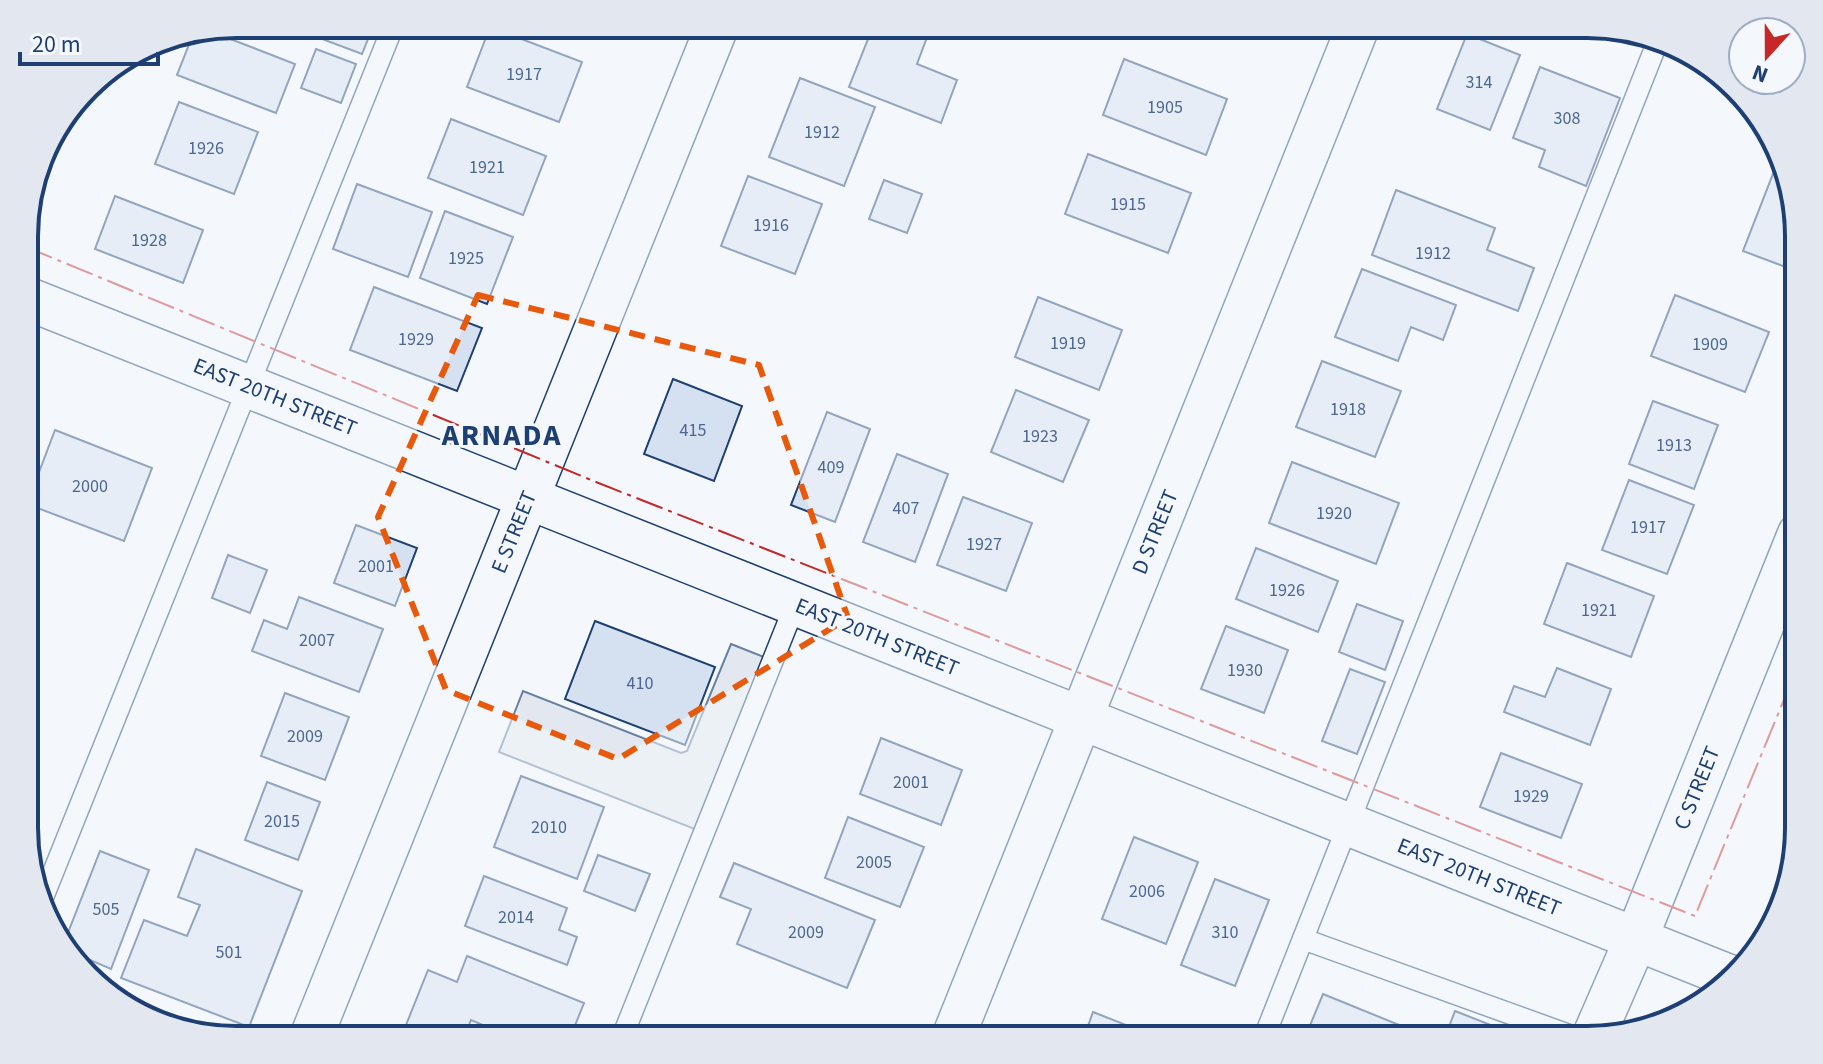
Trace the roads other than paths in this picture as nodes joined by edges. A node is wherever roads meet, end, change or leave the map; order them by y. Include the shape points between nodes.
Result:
1 (388, 38) edge
2 (712, 38) edge
3 (1353, 38) edge
4 (1654, 50) edge
5 (38, 303) edge
6 (249, 386) junction
7 (528, 498) junction
8 (1785, 569) edge
9 (795, 605) junction
10 (1081, 718) junction
11 (1348, 825) junction
12 (47, 887) edge
13 (1303, 939) junction
14 (1636, 939) junction
15 (1721, 973) edge
16 (316, 1026) edge
17 (627, 1026) edge
18 (958, 1026) edge
19 (1269, 1026) edge
20 (1544, 1026) edge
21 (1598, 1026) edge

1 - 6 lane
2 - 7 street, E STREET
3 - 10 street, D STREET
4 - 11 lane
5 - 6 street, EAST 20TH STREET
6 - 7 street, EAST 20TH STREET
6 - 12 lane
7 - 9 street, EAST 20TH STREET
7 - 16 street, E STREET
8 - 14 street, C STREET
9 - 10 street, EAST 20TH STREET
9 - 17 lane
10 - 11 street, EAST 20TH STREET
10 - 18 street, D STREET
11 - 13 lane
11 - 14 street, EAST 20TH STREET
13 - 19 lane
13 - 20 lane
14 - 15 street, EAST 20TH STREET
14 - 21 street, C STREET

